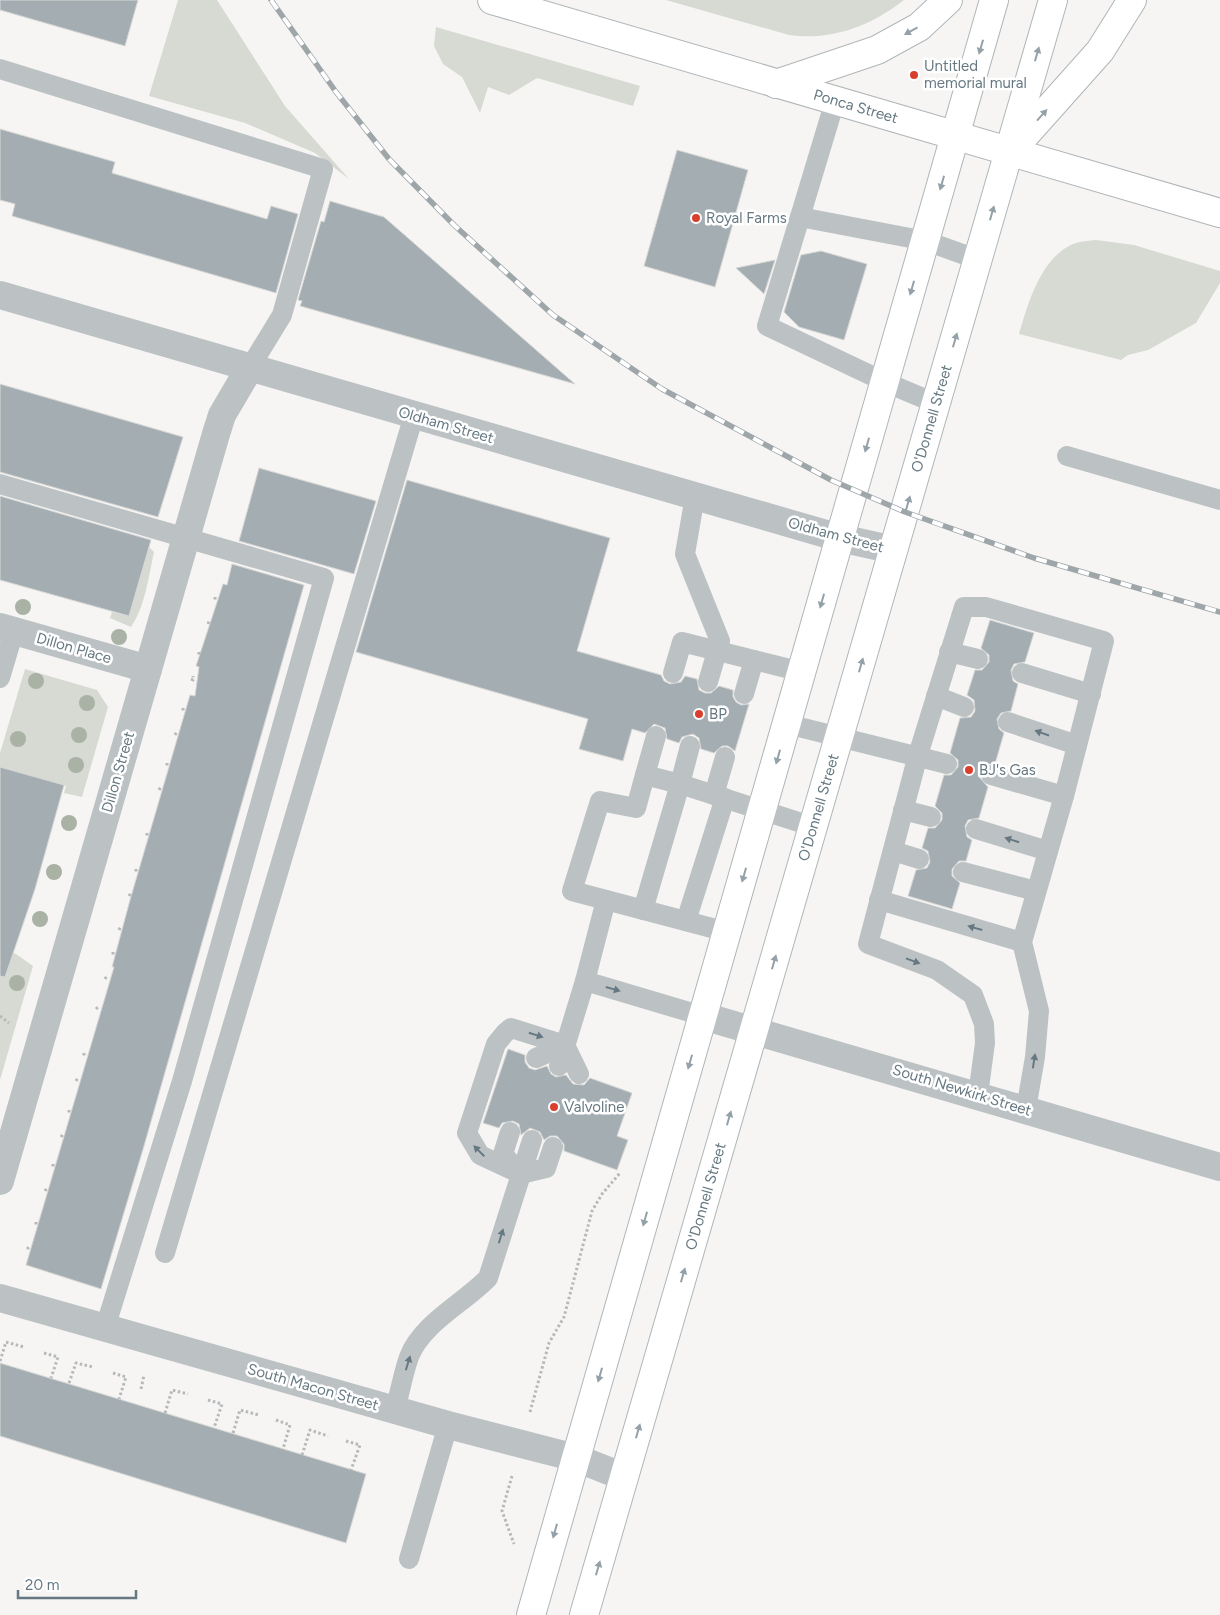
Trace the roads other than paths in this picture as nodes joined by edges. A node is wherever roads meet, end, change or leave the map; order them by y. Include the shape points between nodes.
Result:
1 (492, 0) edge
2 (948, 0) edge
3 (994, 0) edge
4 (1053, 0) edge
5 (1132, 0) edge
6 (0, 69) edge
7 (776, 84) junction
8 (835, 101) junction
9 (956, 136) junction
10 (1010, 152) junction
11 (1220, 212) edge
12 (800, 218) junction
13 (926, 242) junction
14 (979, 260) junction
15 (0, 294) edge
16 (249, 369) junction
17 (885, 382) junction
18 (937, 404) junction
19 (414, 415) junction
20 (1067, 456) dead end
21 (0, 484) edge
22 (695, 496) junction
23 (1220, 500) edge
24 (840, 538) junction
25 (188, 539) junction
26 (894, 550) junction
27 (7, 629) edge
28 (717, 651) junction
29 (949, 652) junction
30 (978, 659) dead end
31 (754, 660) junction
32 (148, 669) junction
33 (802, 672) junction
34 (673, 673) dead end
35 (1022, 673) dead end
36 (0, 678) edge
37 (708, 682) dead end
38 (744, 694) dead end
39 (1091, 694) junction
40 (936, 696) junction
41 (964, 706) dead end
42 (1008, 722) dead end
43 (787, 724) junction
44 (840, 735) junction
45 (656, 736) dead end
46 (1077, 745) junction
47 (690, 746) dead end
48 (918, 755) junction
49 (725, 757) dead end
50 (947, 764) dead end
51 (645, 775) junction
52 (991, 775) dead end
53 (680, 784) junction
54 (1064, 796) junction
55 (720, 797) junction
56 (762, 810) junction
57 (903, 810) junction
58 (931, 817) dead end
59 (814, 827) junction
60 (976, 829) dead end
61 (893, 851) junction
62 (1048, 851) junction
63 (919, 859) dead end
64 (963, 872) dead end
65 (1036, 891) junction
66 (606, 900) junction
67 (879, 900) junction
68 (643, 910) junction
69 (686, 921) junction
70 (727, 932) junction
71 (1022, 942) junction
72 (585, 981) junction
73 (703, 1016) junction
74 (755, 1029) junction
75 (565, 1045) junction
76 (536, 1058) dead end
77 (559, 1066) dead end
78 (579, 1074) dead end
79 (978, 1095) junction
80 (1026, 1109) junction
81 (510, 1132) dead end
82 (532, 1140) dead end
83 (553, 1147) dead end
84 (1220, 1167) edge
85 (521, 1174) junction
86 (0, 1181) edge
87 (165, 1253) dead end
88 (0, 1298) edge
89 (105, 1328) junction
90 (395, 1410) junction
91 (448, 1425) junction
92 (576, 1458) junction
93 (624, 1477) junction
94 (409, 1558) dead end
95 (531, 1615) edge
96 (584, 1615) edge

1 - 7 main road, Ponca Street
2 -> 7 main road via 919,26 876,50
3 -> 9 main road
10 -> 4 main road, O'Donnell Street
10 -> 5 main road via 1100,51
6 - 16 lane via 323,169 282,315
7 - 8 main road, Ponca Street
8 - 9 main road, Ponca Street
8 - 12 lane
9 - 10 main road, Ponca Street
9 -> 13 main road
10 - 11 main road, Ponca Street
14 -> 10 main road, O'Donnell Street
12 - 13 lane
12 - 17 lane via 766,326
13 - 14 lane
13 -> 17 main road
18 -> 14 main road, O'Donnell Street
15 - 16 street, Oldham Street
16 - 19 street, Oldham Street
16 - 25 street, Dillon Street via 222,415
17 - 18 lane
17 -> 24 main road
26 -> 18 main road, O'Donnell Street
19 - 22 street, Oldham Street
19 - 87 lane
20 - 23 lane
21 - 25 lane
22 - 24 street, Oldham Street
22 - 28 lane via 685,554 720,641
24 - 26 street, Oldham Street
24 -> 33 main road
25 - 32 street, Dillon Street
25 - 89 lane via 324,578 182,1081
44 -> 26 main road, O'Donnell Street
27 - 32 street, Dillon Place
27 - 36 lane
28 - 31 lane
28 - 34 lane via 682,642
28 - 37 lane
29 - 30 lane
29 - 39 lane via 964,607 986,607 1104,641
29 - 40 lane
31 - 33 lane
31 - 38 lane
32 - 86 street, Dillon Street
33 - 43 main road
35 - 39 lane
39 - 46 lane
40 - 41 lane
40 - 48 lane
46 -> 42 lane
43 - 44 lane
43 -> 56 main road
44 - 48 lane
44 - 59 main road, O'Donnell Street
45 - 51 lane
46 - 54 lane
47 - 53 lane
48 - 50 lane
48 - 57 lane
49 - 55 lane
51 - 53 lane
51 - 66 lane via 636,808 600,801 572,891
52 - 54 lane
53 - 55 lane
53 - 68 lane
54 - 62 lane
55 - 56 lane
55 - 69 lane
56 - 59 lane
56 -> 70 main road
57 - 58 lane
57 - 61 lane
74 -> 59 main road, O'Donnell Street
62 -> 60 lane
61 - 63 lane
61 - 67 lane
62 - 65 lane
64 - 65 lane
65 - 71 lane
66 - 68 lane
66 - 72 lane
71 -> 67 lane
67 -> 79 lane via 868,944 937,970 973,995 984,1024 986,1043
68 - 69 lane
69 - 70 lane
70 - 73 main road
80 -> 71 lane via 1039,1011
72 -> 73 lane
72 - 75 lane
73 - 74 street, South Newkirk Street
73 -> 92 main road
74 - 79 street, South Newkirk Street
93 -> 74 main road, O'Donnell Street
75 - 76 lane
75 - 77 lane
75 - 78 lane
85 -> 75 lane via 480,1155 467,1133 496,1044 504,1032 512,1028
79 - 80 street, South Newkirk Street
80 - 84 street, South Newkirk Street
81 - 85 lane via 503,1154
82 - 85 lane
83 - 85 lane via 546,1168
90 -> 85 lane via 410,1356 426,1331 472,1295 488,1278
88 - 89 street, South Macon Street
89 - 90 street, South Macon Street
90 - 91 street, South Macon Street
91 - 92 street, South Macon Street
91 - 94 lane
92 - 93 street, South Macon Street
92 -> 95 main road
96 -> 93 main road, O'Donnell Street

